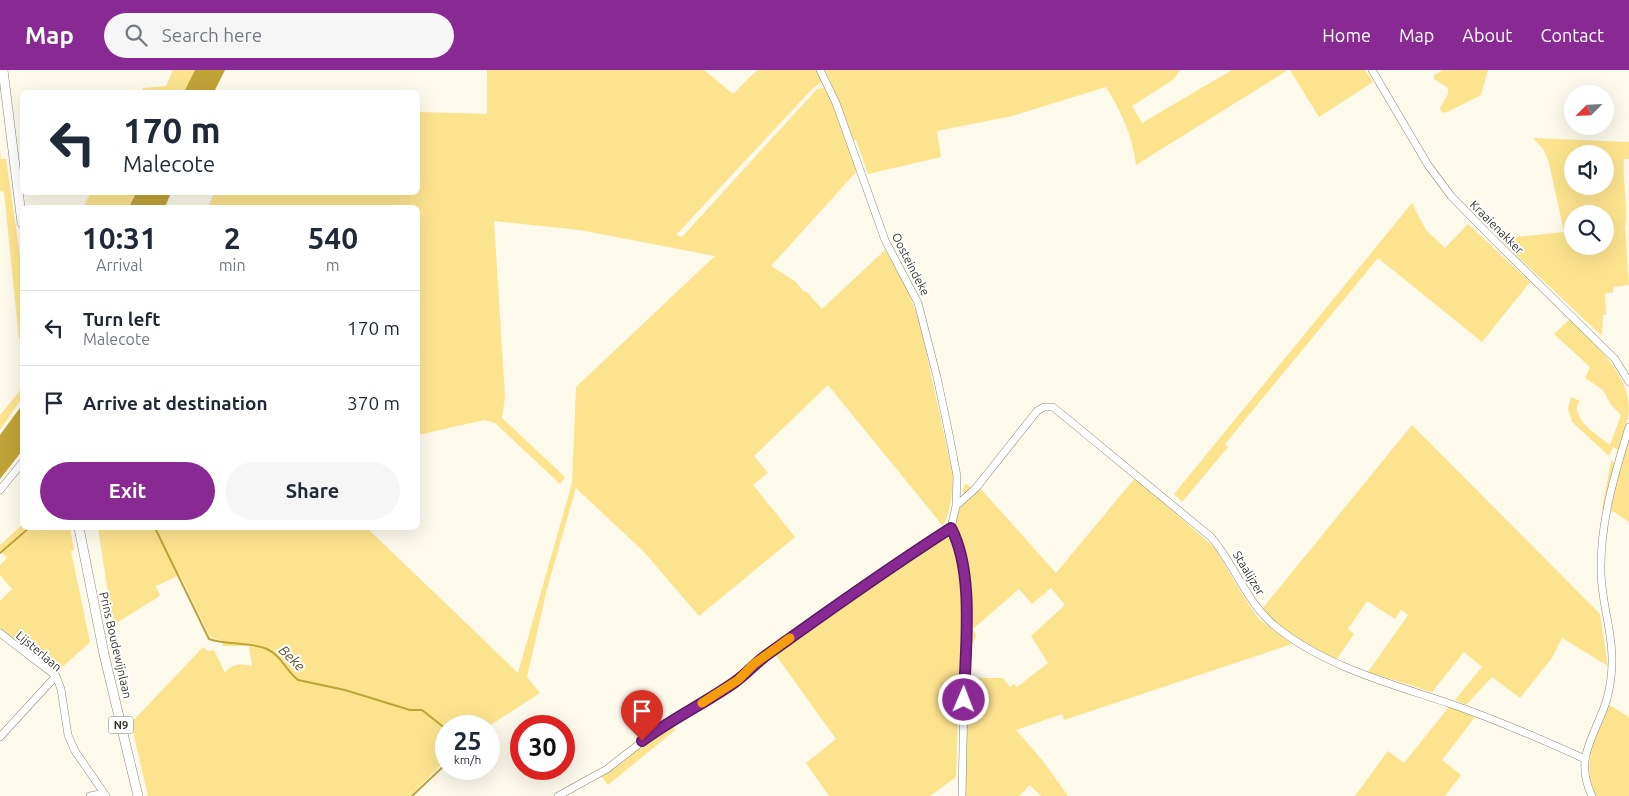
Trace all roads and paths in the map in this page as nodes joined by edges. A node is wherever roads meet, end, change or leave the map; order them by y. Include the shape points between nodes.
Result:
1 (3, 70) edge
2 (820, 70) edge
3 (1372, 70) edge
4 (20, 207) edge
5 (1629, 382) edge
6 (1629, 427) edge
7 (20, 465) edge
8 (0, 490) edge
9 (956, 506) junction
10 (79, 530) edge
11 (953, 531) junction
12 (0, 633) edge
13 (56, 676) junction
14 (0, 738) edge
15 (1585, 759) junction
16 (105, 795) edge
17 (90, 796) edge
18 (138, 796) edge
19 (558, 796) edge
20 (962, 796) edge
21 (1592, 796) edge

1 - 4 main road
2 - 9 street, Oosteindeke via 836,103 885,240 918,304 957,476
3 - 5 street, Kraaienakker via 1451,196 1615,359
6 - 15 street via 1602,541 1602,588 1612,661 1610,684
7 - 8 street
9 - 11 street, Oosteindeke
9 - 15 street, Staalijzer via 976,488 1037,411 1053,407 1211,538 1222,550 1259,612 1301,644 1354,670 1462,708
10 - 18 main road, Prins Boudewijnlaan / N9 via 104,654
11 - 19 street via 857,590 754,664 731,685 666,723 600,773
11 - 20 street via 964,567 966,604
12 - 13 street, Lijsterlaan
13 - 14 street
13 - 16 street, Lijsterlaan via 68,735
15 - 21 street via 1584,774
16 - 17 street

